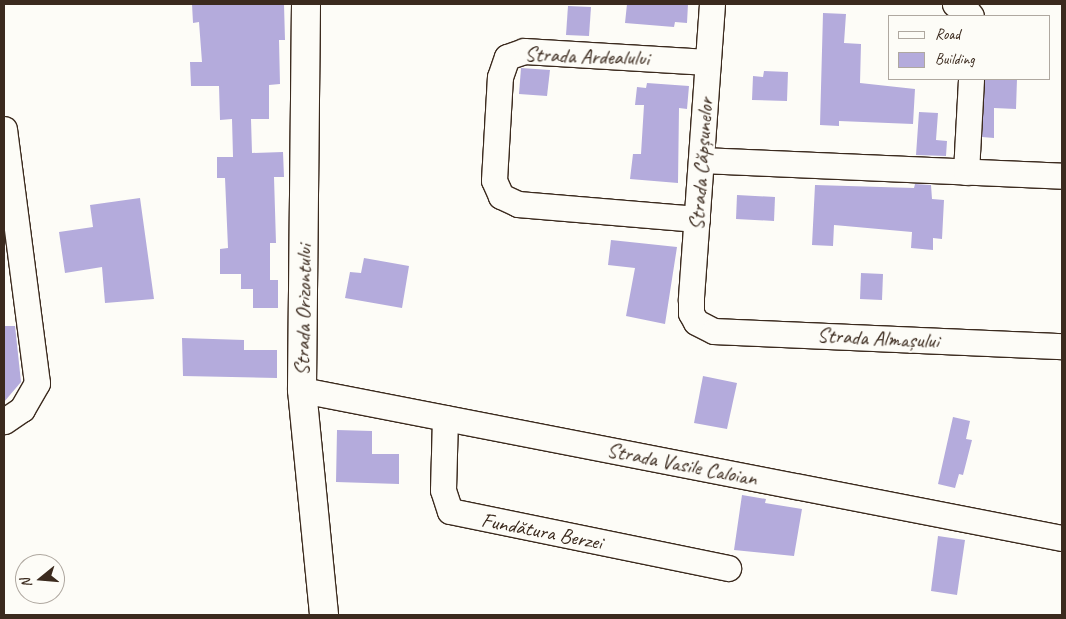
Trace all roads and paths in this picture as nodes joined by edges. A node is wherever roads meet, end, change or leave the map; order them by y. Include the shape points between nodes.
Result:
1 (306, 4) edge
2 (712, 4) edge
3 (955, 4) edge
4 (970, 15) edge
5 (708, 62) junction
6 (971, 80) edge
7 (4, 129) edge
8 (702, 160) junction
9 (966, 172) junction
10 (1062, 176) edge
11 (697, 219) junction
12 (696, 322) joint
13 (1062, 346) edge
14 (302, 390) junction
15 (446, 418) junction
16 (4, 421) edge
17 (1062, 538) edge
18 (728, 568) dead end
19 (324, 615) edge

1 - 14 street, Strada Orizontului
2 - 5 street, Strada Căpșunelor
3 - 4 street via 964,7
5 - 8 street, Strada Căpșunelor
5 - 11 street, Strada Ardealului via 524,51 507,57 500,77 494,180 501,196 518,204
6 - 9 street
7 - 16 street via 37,383 22,409
8 - 9 street
8 - 11 street, Strada Căpșunelor
9 - 10 street
11 - 12 street, Strada Căpșunelor via 691,313
12 - 13 street, Strada Almașului via 714,331
14 - 15 street, Strada Vasile Caloian
14 - 19 street, Strada Orizontului
15 - 17 street, Strada Vasile Caloian
15 - 18 street, Fundătura Berzei via 443,490 450,511

